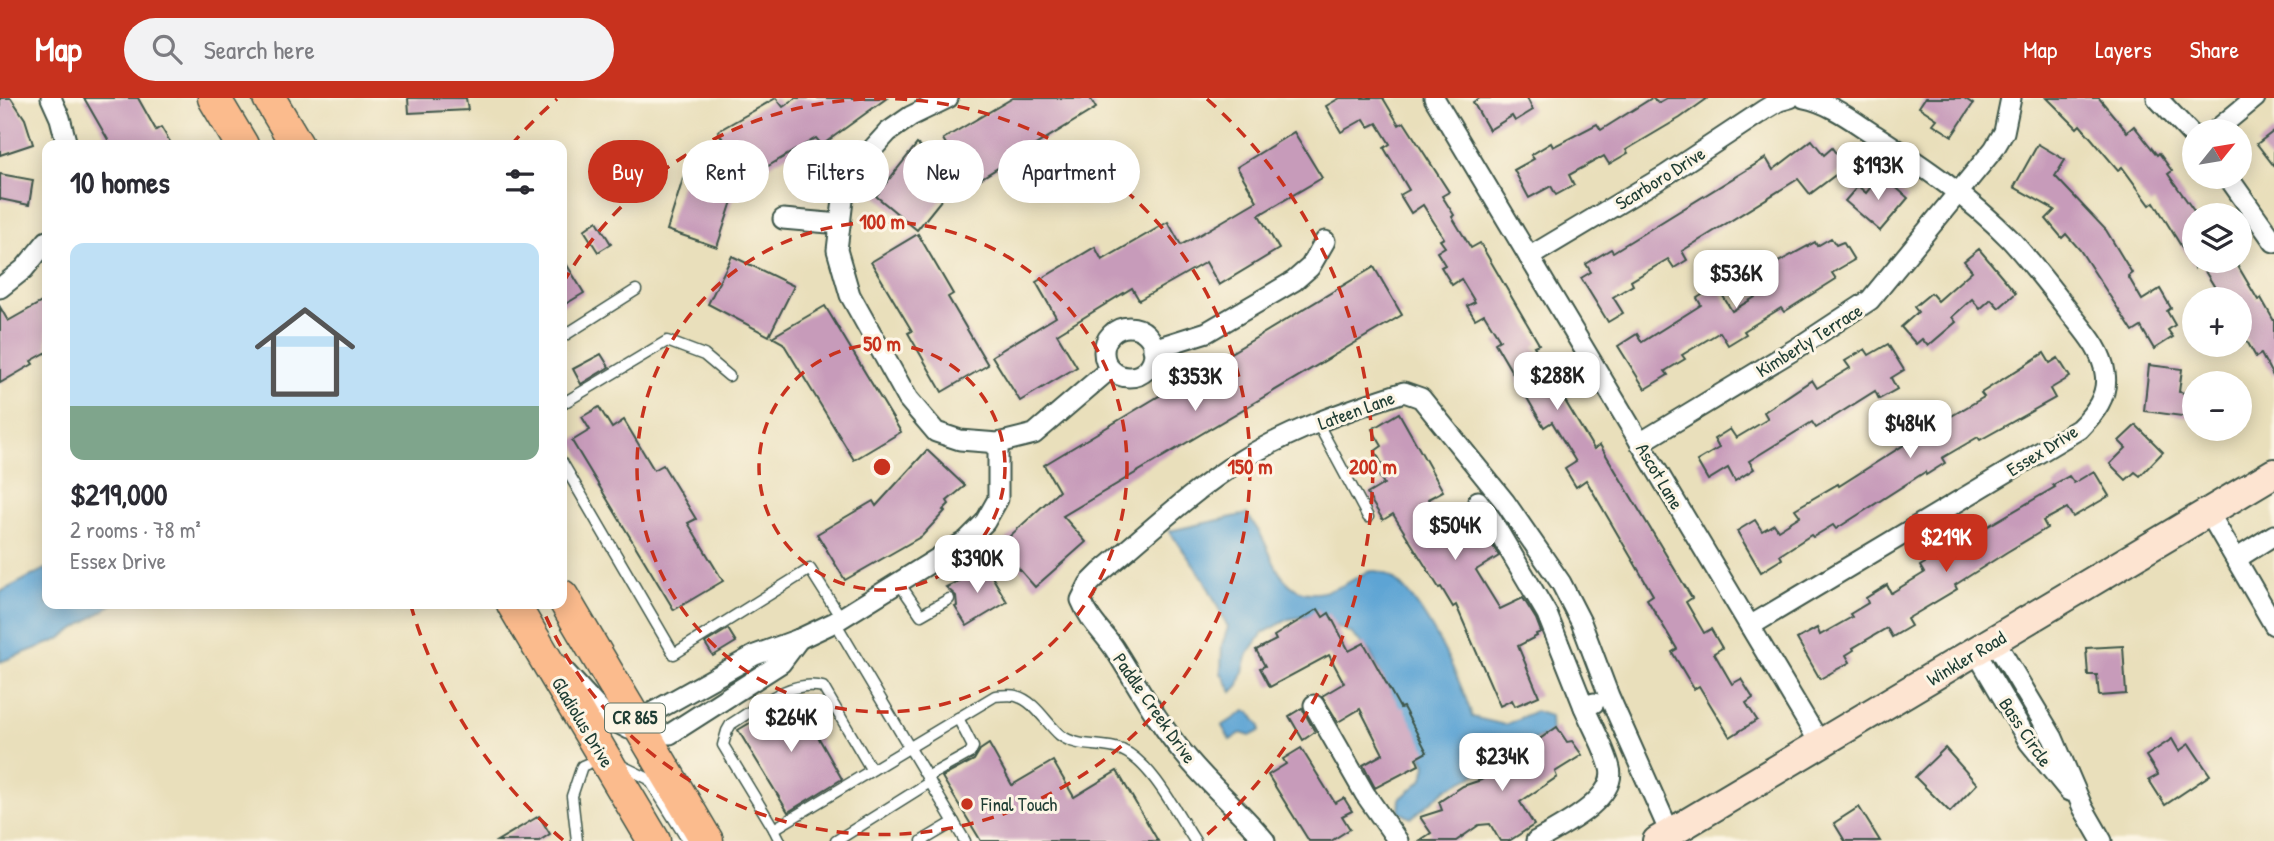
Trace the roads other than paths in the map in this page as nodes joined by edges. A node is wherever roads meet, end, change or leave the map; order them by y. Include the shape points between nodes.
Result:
1 (51, 98) edge
2 (214, 98) edge
3 (269, 98) edge
4 (948, 98) edge
5 (1434, 98) edge
6 (1790, 98) edge
7 (1804, 98) edge
8 (2011, 98) edge
9 (2157, 98) edge
10 (2255, 98) edge
11 (2230, 119) edge
12 (2182, 124) edge
13 (66, 140) edge
14 (239, 140) edge
15 (294, 140) edge
16 (2236, 189) edge
17 (1960, 194) junction
18 (783, 219) dead end
19 (840, 224) junction
20 (1325, 241) dead end
21 (2274, 242) edge
22 (42, 247) edge
23 (1529, 257) junction
24 (0, 288) edge
25 (636, 290) dead end
26 (567, 334) edge
27 (1153, 349) junction
28 (1110, 369) junction
29 (729, 376) dead end
30 (567, 401) edge
31 (1318, 424) junction
32 (998, 443) junction
33 (1640, 443) junction
34 (567, 472) edge
35 (2274, 473) edge
36 (1478, 501) dead end
37 (2209, 513) junction
38 (1368, 517) dead end
39 (2274, 535) edge
40 (944, 554) junction
41 (2236, 559) junction
42 (1553, 571) junction
43 (955, 575) dead end
44 (898, 583) junction
45 (1529, 583) junction
46 (949, 599) dead end
47 (567, 605) edge
48 (516, 609) edge
49 (838, 620) junction
50 (2274, 625) edge
51 (1750, 626) junction
52 (1103, 634) joint
53 (535, 640) junction
54 (1985, 646) junction
55 (1609, 696) junction
56 (1314, 705) dead end
57 (1584, 707) junction
58 (958, 718) junction
59 (640, 727) junction
60 (1821, 745) junction
61 (909, 747) junction
62 (604, 757) junction
63 (871, 769) junction
64 (929, 780) junction
65 (954, 822) junction
66 (774, 829) junction
67 (1667, 838) edge
68 (575, 839) edge
69 (654, 841) edge
70 (688, 841) edge
71 (707, 841) edge
72 (780, 841) edge
73 (836, 841) edge
74 (922, 841) edge
75 (965, 841) edge
76 (1195, 841) edge
77 (1265, 841) edge
78 (1398, 841) edge
79 (1536, 841) edge
80 (2102, 841) edge

1 - 13 street
2 - 14 main road
3 - 15 main road
4 - 19 street via 888,132 857,166 843,200
5 - 23 street, Ascot Lane
6 - 23 street, Scarboro Drive via 1779,100
7 - 17 street via 1836,111
8 - 17 street, Kimberly Terrace via 2004,132
9 - 12 street
10 - 11 street
16 - 21 street
17 - 33 street, Kimberly Terrace via 1862,307
17 - 51 street, Essex Drive via 2009,238 2091,340 2106,375 2104,395 2079,429
18 - 19 street
19 - 32 street via 837,250 850,296 908,399 936,432 960,440
20 - 27 street via 1310,267 1294,281 1207,332
22 - 24 street
23 - 33 street, Ascot Lane
25 - 26 lane
27 - 28 street via 1149,366 1134,376
27 - 28 street via 1140,330 1115,331 1105,345
28 - 32 street via 1034,434
29 - 30 lane via 704,355 667,341
31 - 38 lane
31 - 42 street, Lateen Lane via 1404,392 1421,398 1505,502
31 - 52 street, Lateen Lane via 1238,462 1088,584 1081,600
32 - 40 street via 998,499 985,522
33 - 51 street, Ascot Lane
34 - 49 lane via 674,654 810,569
35 - 37 street, Winkler Road
36 - 45 street
37 - 41 street
37 - 54 street, Winkler Road
39 - 41 street
40 - 43 lane
40 - 44 street
41 - 50 street
42 - 45 street
42 - 55 street, Lateen Lane via 1581,622
44 - 46 lane via 921,615
44 - 49 street
45 - 57 street via 1547,614
47 - 59 main road, CR 865
48 - 53 main road, Gladiolus Drive / CR 865
49 - 59 street via 799,639 781,663 670,734
49 - 61 lane
51 - 60 street, Ascot Lane
52 - 77 street, Paddle Creek Drive via 1175,743
53 - 59 street via 606,717 629,729
53 - 62 main road, Gladiolus Drive / CR 865
54 - 60 street, Winkler Road
54 - 80 street, Bass Circle via 2029,743 2083,808
55 - 57 street
55 - 67 street, Lateen Lane via 1665,817
56 - 78 street
57 - 79 street via 1611,770 1609,785 1599,800
58 - 61 lane
58 - 64 lane via 973,747
58 - 76 lane via 995,696 1015,695 1075,744 1119,749 1136,758
59 - 71 main road, CR 865
60 - 67 street, Winkler Road
61 - 63 lane
61 - 64 lane
62 - 68 lane via 582,766 572,796
62 - 69 main road, Gladiolus Drive / CR 865
62 - 70 lane via 649,779
63 - 66 lane
63 - 66 lane via 823,687 794,687 731,724 723,745
64 - 65 lane
64 - 73 lane
65 - 74 lane
65 - 75 lane
66 - 72 lane

